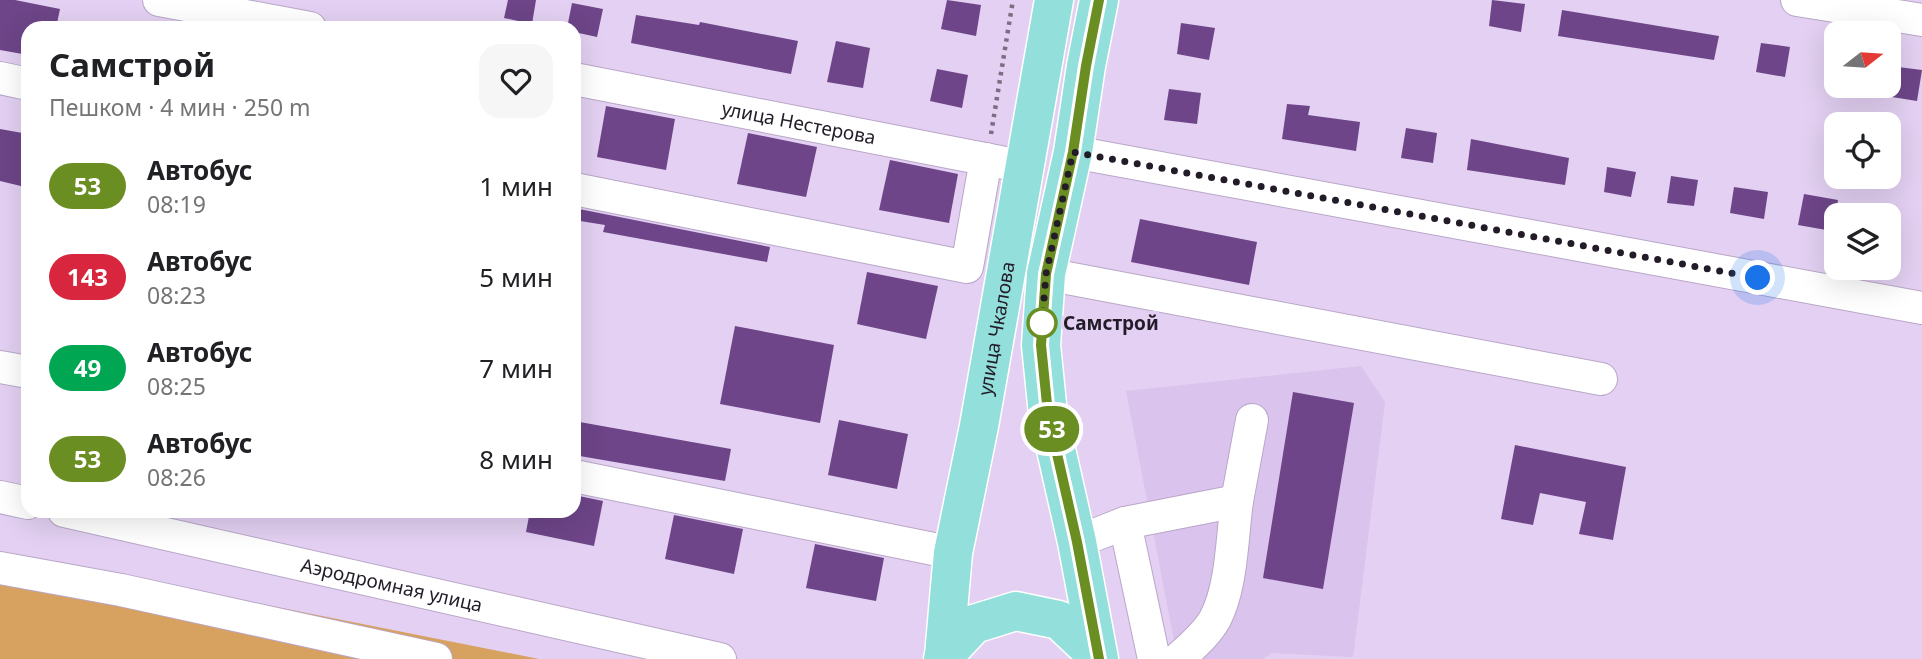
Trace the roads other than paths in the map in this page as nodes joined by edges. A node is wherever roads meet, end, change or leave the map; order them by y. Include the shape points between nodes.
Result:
1 (159, 0) edge
2 (1054, 0) edge
3 (1099, 0) edge
4 (1797, 0) edge
5 (1922, 20) edge
6 (272, 21) edge
7 (0, 79) edge
8 (21, 83) edge
9 (581, 85) edge
10 (1073, 152) junction
11 (986, 159) junction
12 (1024, 166) junction
13 (581, 190) edge
14 (967, 267) junction
15 (1006, 274) junction
16 (1046, 274) junction
17 (1922, 308) edge
18 (0, 367) edge
19 (21, 371) edge
20 (1601, 379) dead end
21 (1252, 420) dead end
22 (581, 477) edge
23 (0, 497) edge
24 (1237, 500) junction
25 (21, 502) edge
26 (95, 518) edge
27 (1125, 523) junction
28 (1077, 542) junction
29 (953, 553) junction
30 (0, 568) edge
31 (944, 657) edge
32 (436, 659) edge
33 (720, 659) edge
34 (1096, 659) edge
35 (1154, 659) edge
36 (1178, 659) edge

1 - 6 street
2 - 12 main road, улица Чкалова
3 - 10 main road, улица Чкалова
4 - 5 street
7 - 8 street
9 - 11 street, улица Нестерова
10 - 16 main road, улица Чкалова
10 - 17 street
11 - 12 street, улица Нестерова
11 - 14 street
12 - 15 main road, улица Чкалова
13 - 14 street
14 - 15 street
15 - 29 main road, улица Чкалова
16 - 20 street
16 - 28 main road, улица Чкалова via 1041,345 1048,414
18 - 19 street
21 - 24 street
22 - 29 street
23 - 25 street
24 - 27 street
24 - 36 street via 1223,601 1202,636
26 - 33 street, Аэродромная улица
27 - 28 street
27 - 35 street
28 - 34 main road, улица Чкалова
29 - 31 main road, улица Чкалова
30 - 32 street
31 - 34 main road via 974,624 1016,611 1059,620

